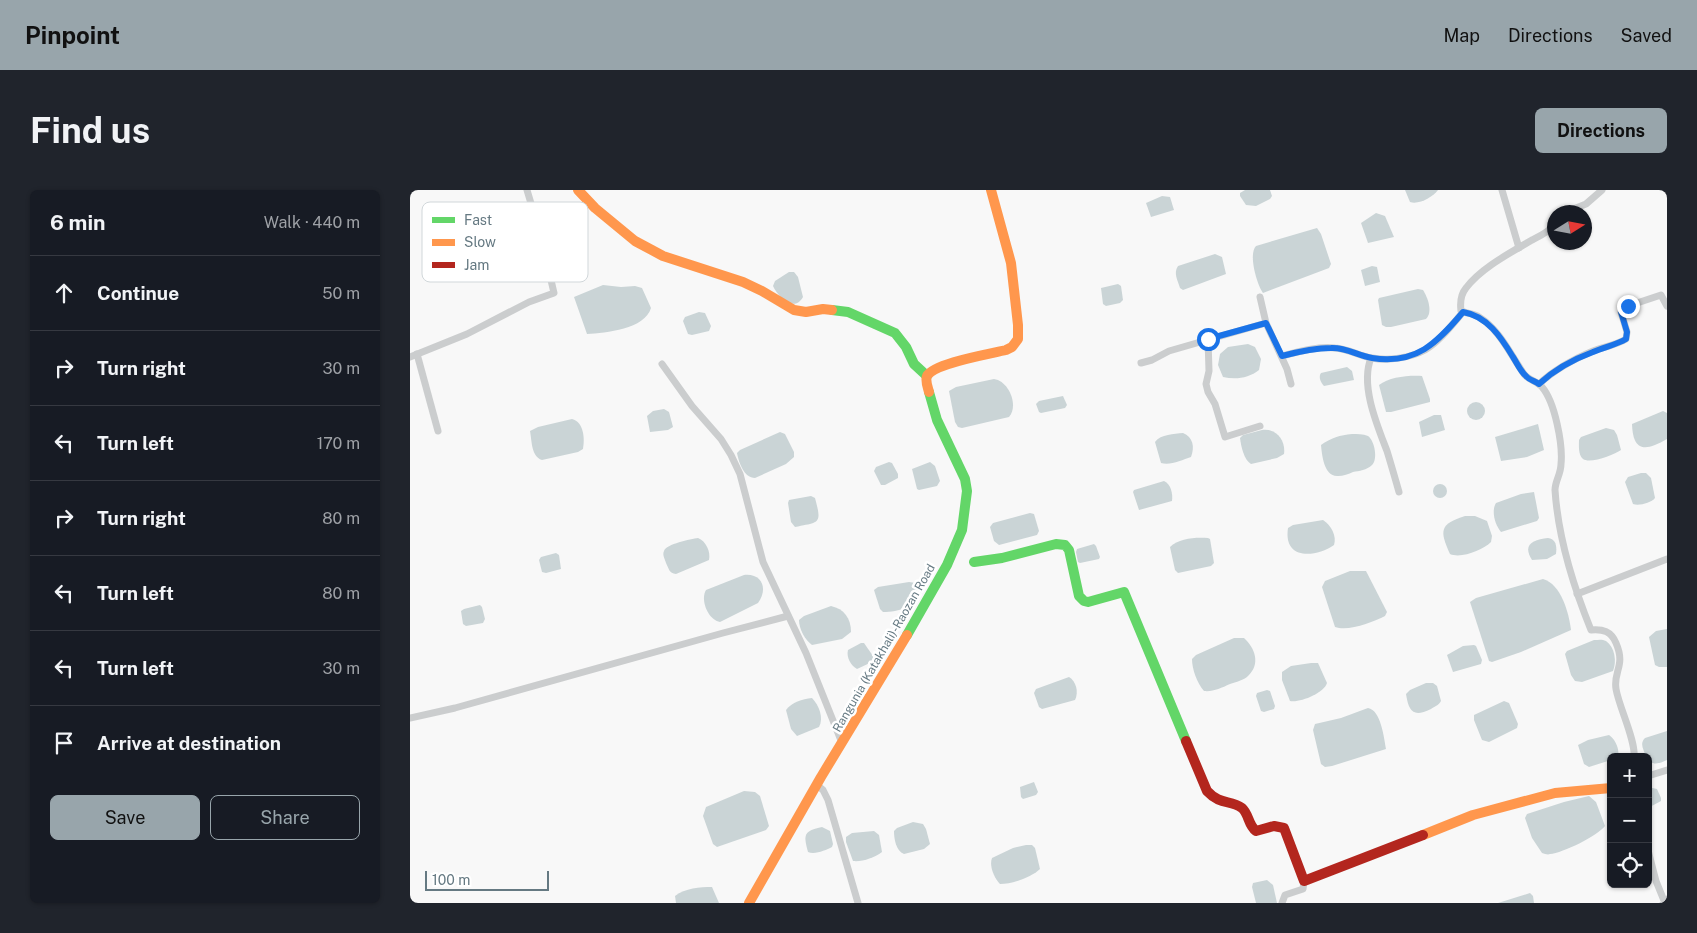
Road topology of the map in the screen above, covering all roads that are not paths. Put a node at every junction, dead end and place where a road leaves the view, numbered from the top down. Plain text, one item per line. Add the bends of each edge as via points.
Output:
1 (578, 190) edge
2 (991, 190) edge
3 (1502, 190) edge
4 (1602, 190) edge
5 (1584, 205) edge
6 (1547, 232) edge
7 (1519, 248) junction
8 (551, 282) edge
9 (1260, 297) dead end
10 (1667, 306) edge
11 (1463, 312) junction
12 (1266, 323) junction
13 (1208, 339) junction
14 (413, 356) edge
15 (1282, 356) junction
16 (1371, 358) junction
17 (1141, 363) dead end
18 (662, 364) dead end
19 (926, 376) junction
20 (1291, 384) dead end
21 (1539, 384) junction
22 (1260, 426) dead end
23 (438, 431) dead end
24 (1399, 492) dead end
25 (1667, 559) edge
26 (974, 562) dead end
27 (1577, 594) junction
28 (788, 616) junction
29 (410, 718) edge
30 (842, 743) junction
31 (1635, 753) edge
32 (1667, 770) edge
33 (1652, 775) edge
34 (817, 785) junction
35 (1607, 788) edge
36 (1652, 866) edge
37 (1304, 881) junction
38 (749, 903) edge
39 (858, 903) edge
40 (1282, 903) edge
41 (1665, 903) edge

1 - 19 street via 635,241 663,256 743,282 794,310 848,312 895,333 914,364
2 - 19 street via 1011,263 1018,339 1006,350 962,360
3 - 7 street
4 - 5 street
6 - 7 street
7 - 11 street via 1499,259 1465,288 1460,305
8 - 14 street via 554,293
9 - 12 street
10 - 21 street via 1661,295 1625,307 1621,312 1626,339 1568,363
11 - 16 street via 1426,350 1391,359
11 - 21 street via 1479,316 1491,327 1526,378
12 - 13 street
12 - 15 street
13 - 17 street via 1169,350
13 - 22 street via 1206,384 1224,437
14 - 23 street
15 - 16 street via 1332,348 1350,350
15 - 20 street
16 - 24 street via 1367,367 1369,392
18 - 28 street via 731,455 740,474 763,562
19 - 30 street, Rangunia (Katakhali)-Raozan Road via 937,420 965,479 967,491 962,530 928,601
21 - 27 street via 1548,396 1559,437 1562,454 1555,484 1556,501
25 - 27 street
26 - 37 street via 1056,544 1065,545 1084,601 1124,592 1207,791 1219,802 1240,806 1256,831 1276,826 1284,828
27 - 31 street via 1591,630 1605,630 1616,642 1621,663 1615,686
28 - 29 street
28 - 30 street
30 - 34 street, Rangunia (Katakhali)-Raozan Road
32 - 33 street
34 - 38 street, Rangunia (Katakhali)-Raozan Road
34 - 39 street via 828,800
35 - 37 street via 1555,793 1473,815
36 - 41 street
37 - 40 street via 1303,889 1286,895

